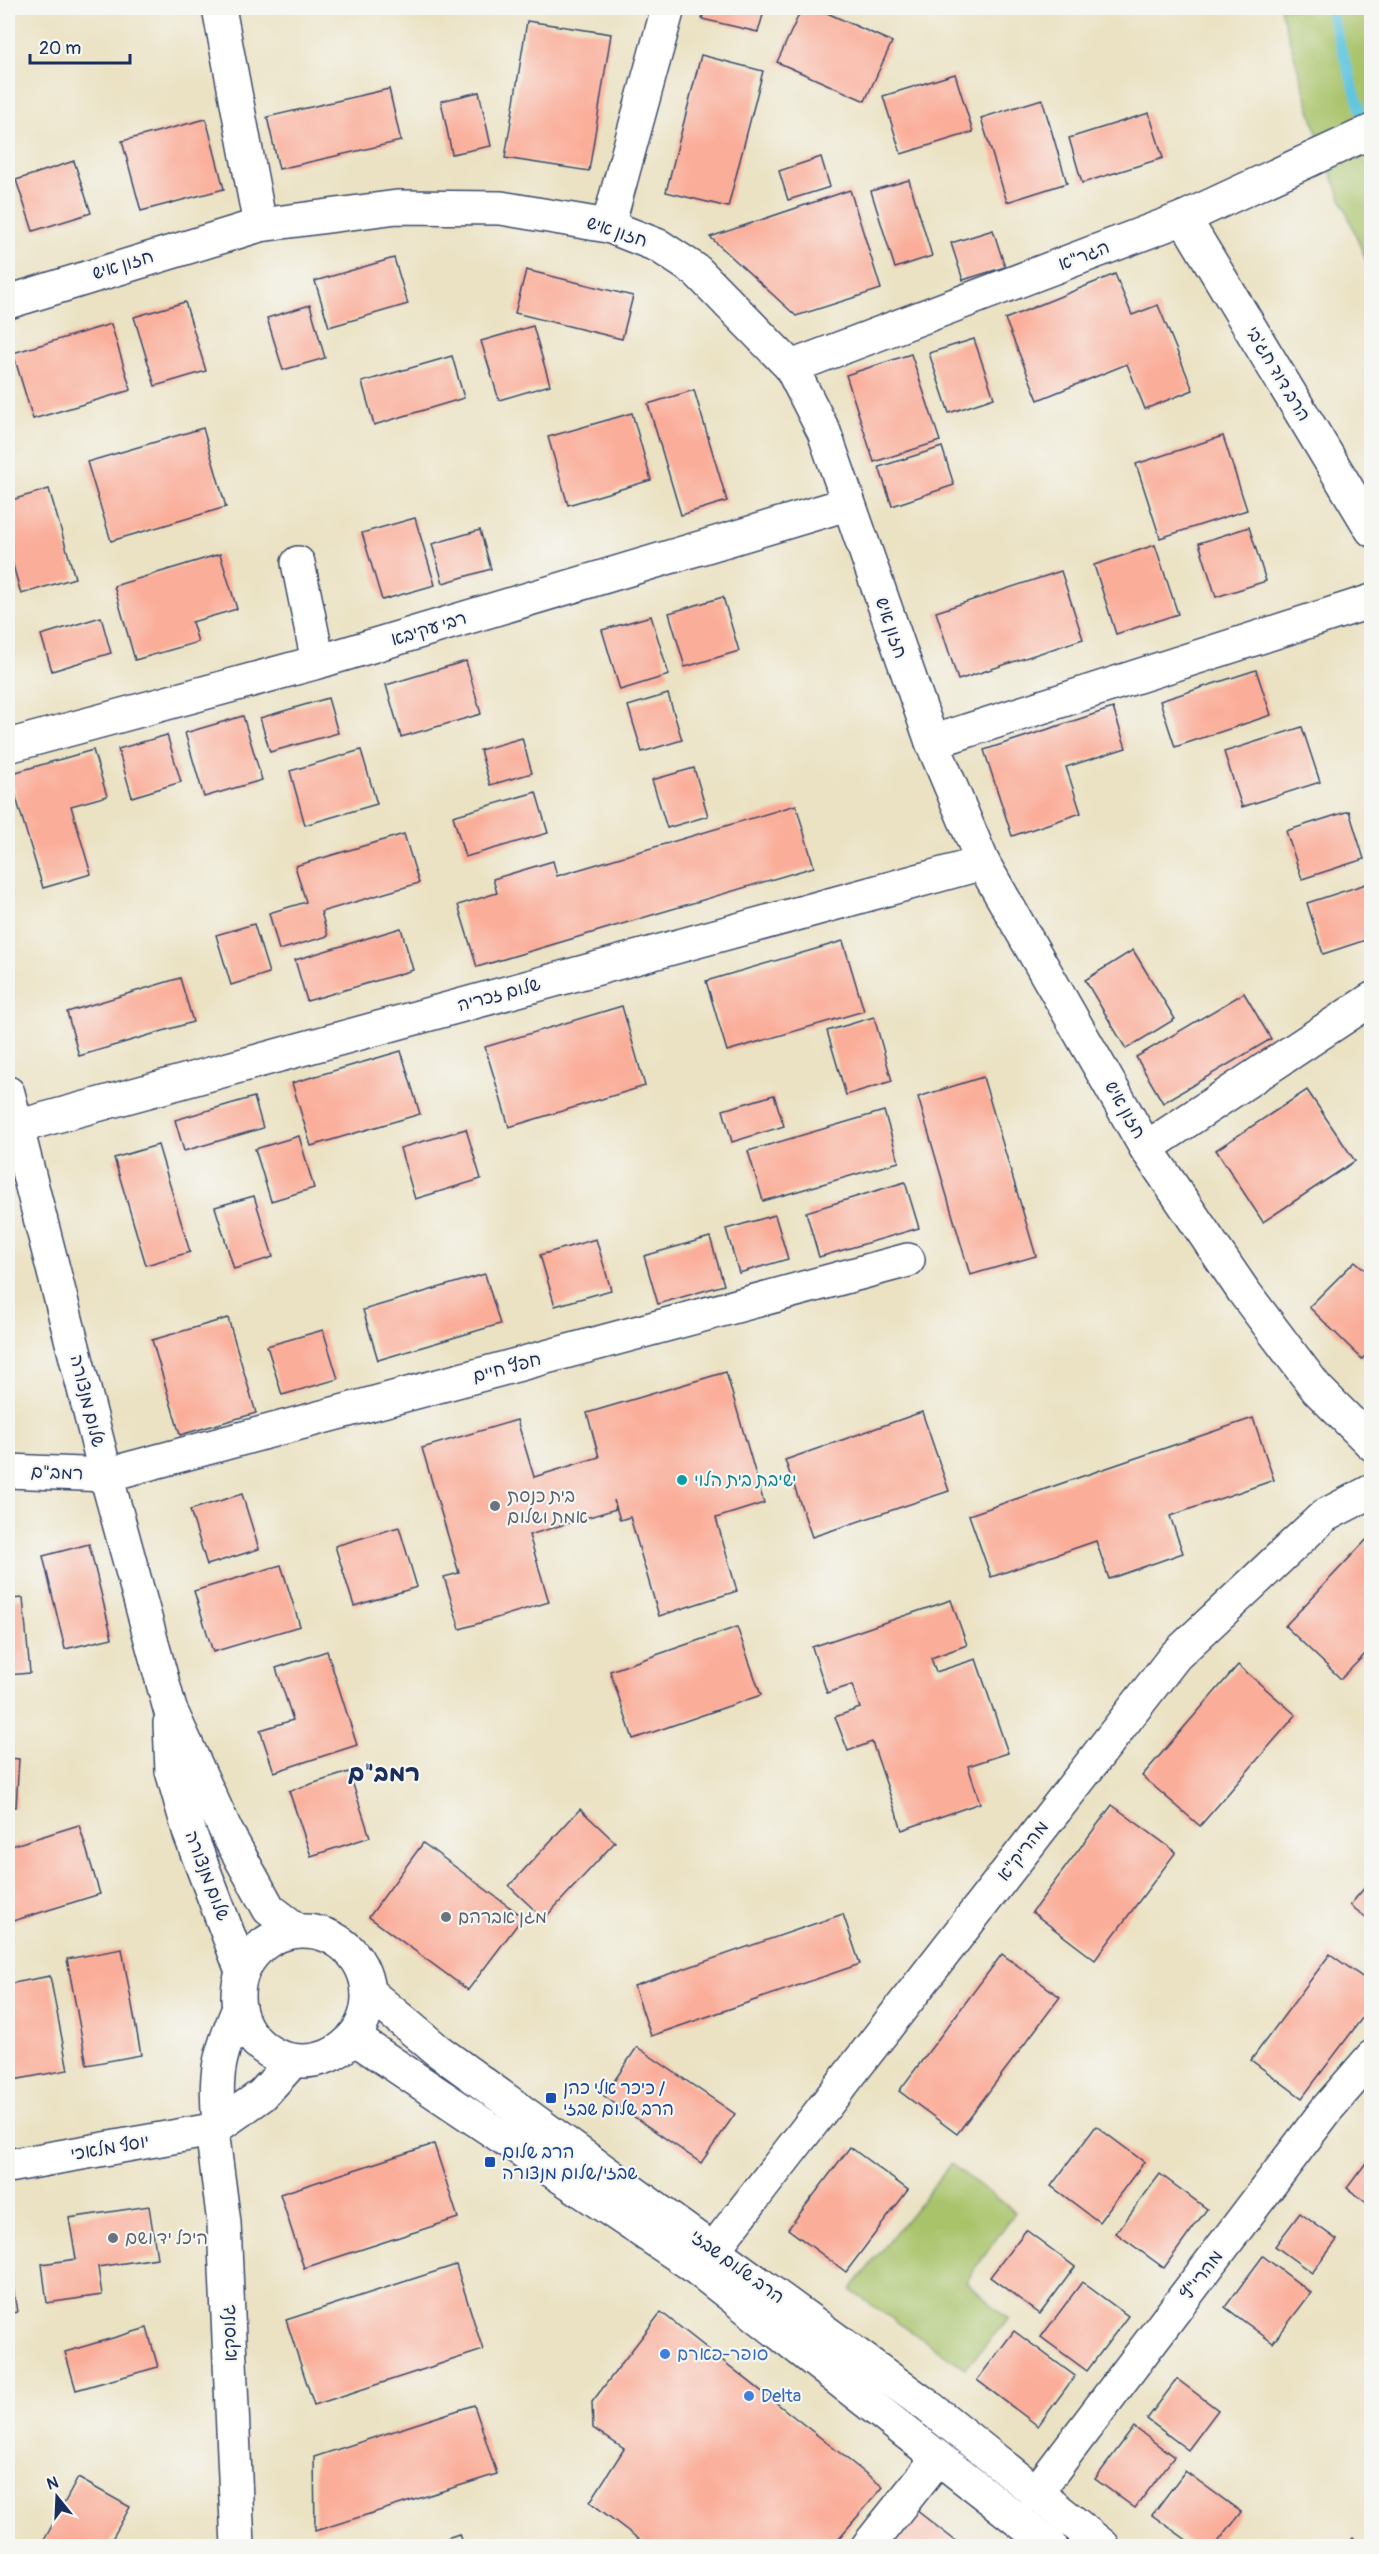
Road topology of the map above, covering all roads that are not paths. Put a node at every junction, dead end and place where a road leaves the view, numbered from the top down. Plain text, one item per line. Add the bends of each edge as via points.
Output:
1 (219, 8) edge
2 (668, 8) edge
3 (1371, 131) edge
4 (1184, 218) junction
5 (260, 225) junction
6 (608, 226) junction
7 (8, 302) edge
8 (791, 367) junction
9 (847, 504) junction
10 (1371, 530) edge
11 (298, 563) dead end
12 (1371, 601) edge
13 (318, 662) junction
14 (932, 742) junction
15 (8, 746) edge
16 (983, 863) junction
17 (1371, 999) edge
18 (8, 1092) edge
19 (16, 1127) junction
20 (1146, 1148) junction
21 (908, 1260) dead end
22 (1371, 1444) edge
23 (8, 1471) edge
24 (106, 1475) junction
25 (1371, 1491) edge
26 (170, 1709) junction
27 (298, 1931) junction
28 (242, 1971) junction
29 (368, 1992) junction
30 (239, 2008) junction
31 (353, 2037) junction
32 (1371, 2057) edge
33 (293, 2061) junction
34 (216, 2127) junction
35 (8, 2166) edge
36 (713, 2250) junction
37 (938, 2458) junction
38 (1035, 2494) junction
39 (238, 2547) edge
40 (868, 2547) edge
41 (1051, 2547) edge
42 (1102, 2547) edge

1 - 5 street
2 - 6 street
3 - 4 street, הגר"א
4 - 8 street, הגר"א
4 - 10 street, הרב דוד חג'בי
5 - 6 street, חזון איש via 408,207 501,208
5 - 7 street, חזון איש
6 - 8 street, חזון איש via 659,246 697,271
8 - 9 street, חזון איש via 824,432
9 - 13 street, רבי עקיבא
9 - 14 street, חזון איש
11 - 13 street
12 - 14 street
13 - 15 street, רבי עקיבא
14 - 16 street, חזון איש
16 - 19 street, שלום זכריה
16 - 20 street, חזון איש
17 - 20 street
18 - 19 street, שלום מנצורה
19 - 24 street, שלום מנצורה
20 - 22 street, חזון איש via 1244,1292 1317,1389
21 - 24 street, חפץ חיים
23 - 24 street, רמב"ם
24 - 26 street, שלום מנצורה
25 - 36 street, מהריק"א via 1324,1516 1175,1656
26 - 27 street, שלום מנצורה via 226,1831 269,1909
26 - 28 street, שלום מנצורה via 172,1771 190,1834
27 - 28 street via 275,1937 255,1951
27 - 29 street via 313,1932 340,1943 360,1965
28 - 30 street via 237,1994
29 - 31 street via 362,2024
29 - 36 street, הרב שלום שבזי via 438,2049
30 - 33 street via 240,2018 253,2038 271,2054
30 - 34 street, גלוסקא via 223,2046 215,2086
31 - 33 street via 331,2055
31 - 37 street, הרב שלום שבזי via 691,2264
32 - 38 street, מהרי"ץ
33 - 34 street via 262,2095
34 - 35 street, יוסף מלאכי
34 - 39 street, גלוסקא
36 - 38 street, הרב שלום שבזי via 929,2407
37 - 40 street
37 - 41 street, הרב שלום שבזי
38 - 42 street, הרב שלום שבזי

